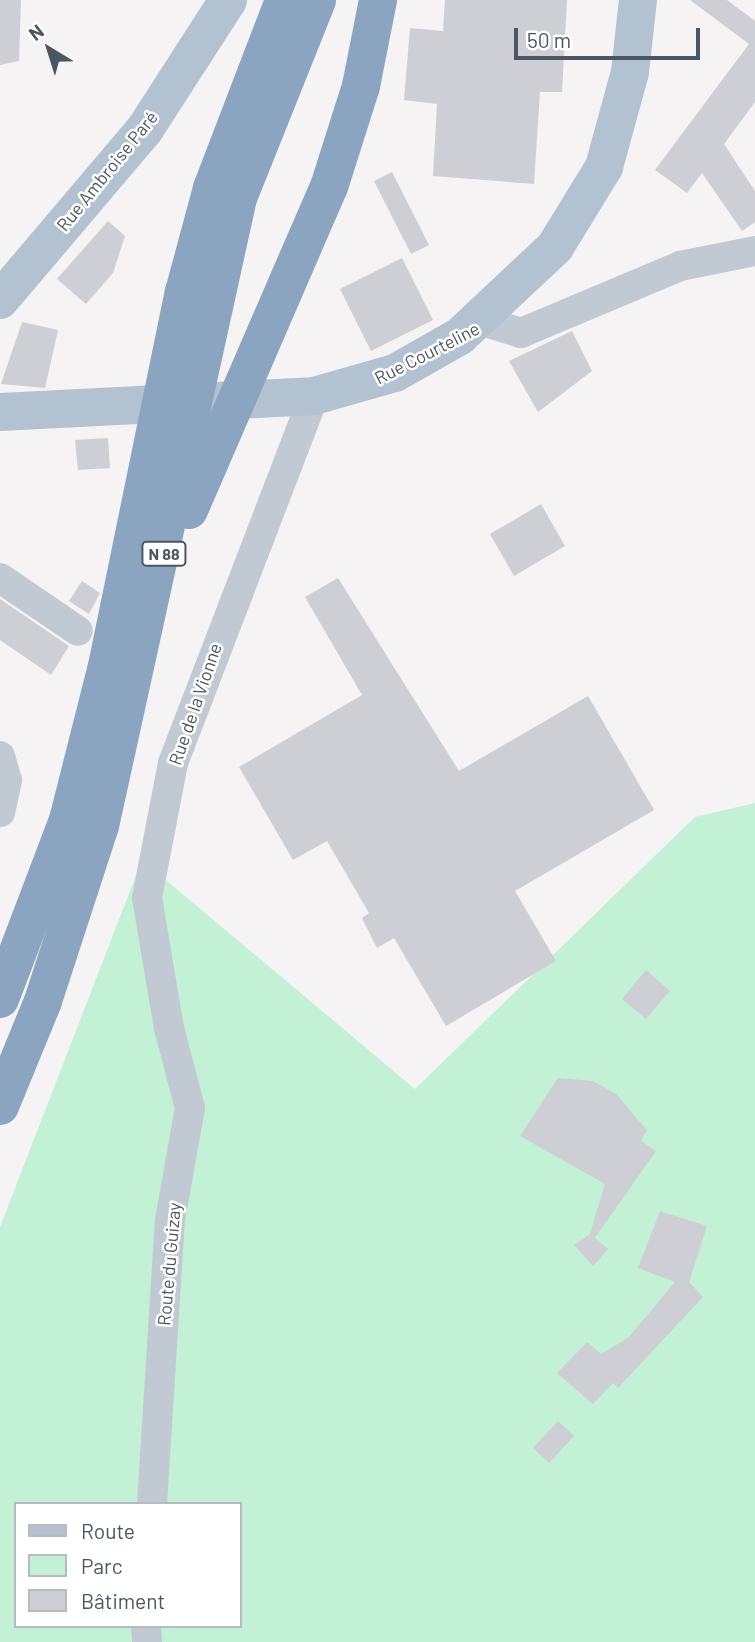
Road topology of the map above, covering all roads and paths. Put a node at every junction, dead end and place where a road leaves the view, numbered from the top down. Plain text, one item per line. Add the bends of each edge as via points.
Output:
1 (228, 0) edge
2 (284, 0) edge
3 (317, 0) edge
4 (378, 0) edge
5 (638, 0) edge
6 (755, 251) edge
7 (0, 300) edge
8 (482, 321) junction
9 (298, 397) junction
10 (0, 412) edge
11 (0, 578) edge
12 (159, 579) junction
13 (78, 631) dead end
14 (0, 756) edge
15 (0, 812) edge
16 (8, 976) edge
17 (0, 999) edge
18 (169, 1028) joint
19 (0, 1105) edge
20 (152, 1502) edge

1 - 7 main road, Rue Ambroise Paré via 145,129
2 - 16 highway, N 88 via 212,188 184,292 107,666 68,820
3 - 12 highway, N 88 via 238,198
4 - 12 highway via 361,86 328,187
5 - 8 main road via 630,72 604,167 555,247
6 - 8 street, Rue Courteline via 680,266 521,333
8 - 9 main road, Rue Courteline via 394,373
9 - 10 main road, Rue Courteline
9 - 18 street, Rue de la Vionne via 173,763 147,898
11 - 13 street
12 - 19 highway, N 88 via 100,826 43,1001
14 - 15 street via 7,780
16 - 17 highway, N 88
18 - 20 street, Route du Guizay via 190,1108 170,1220

